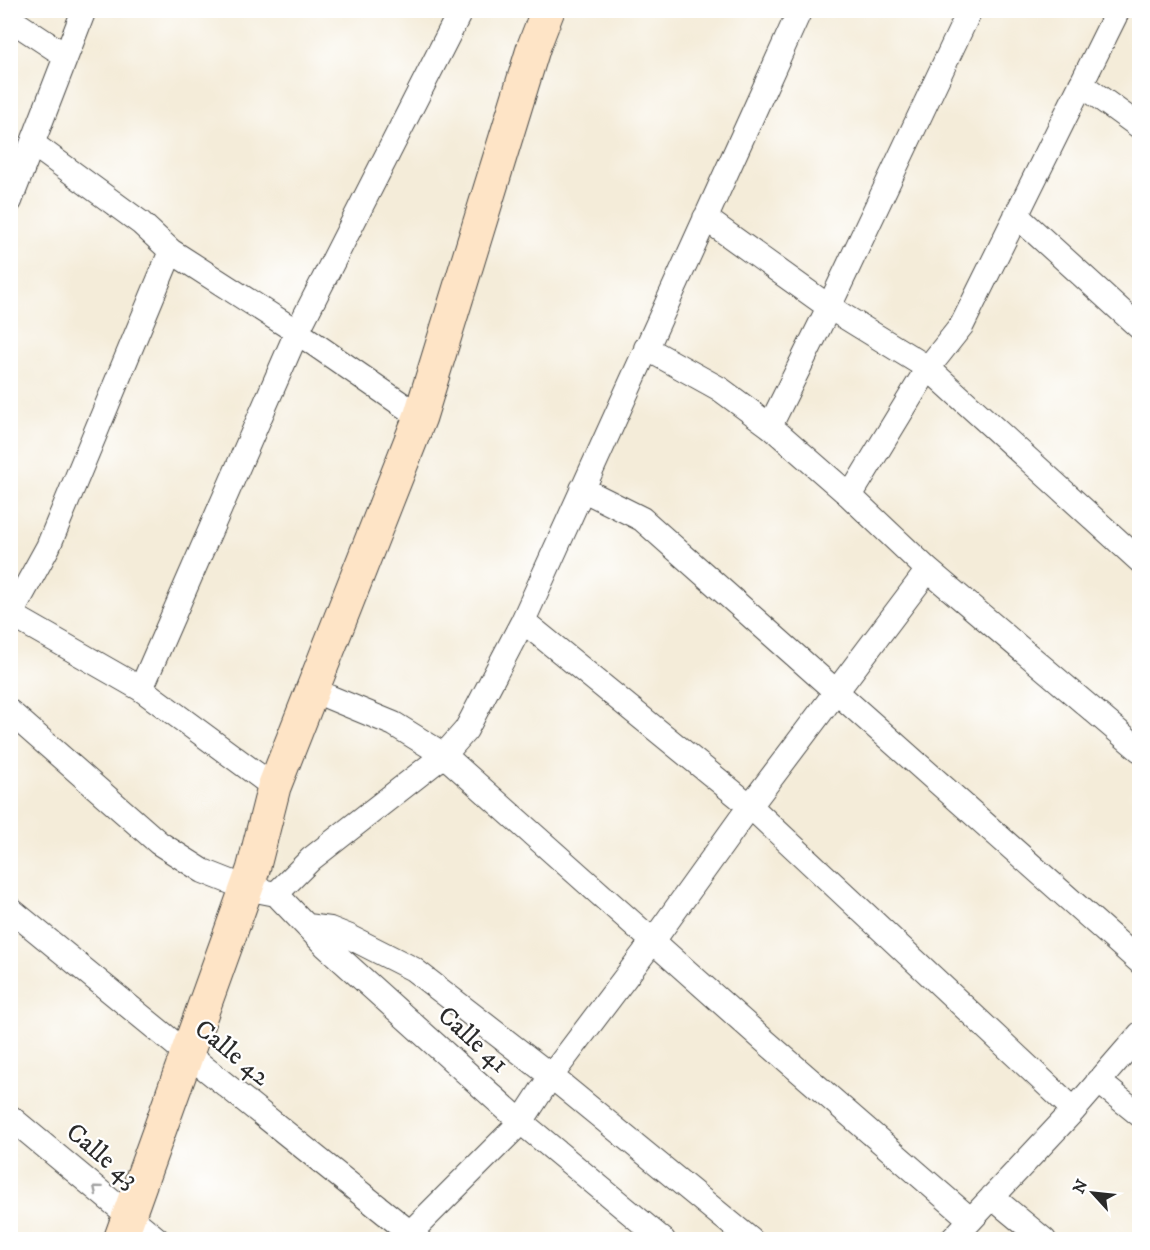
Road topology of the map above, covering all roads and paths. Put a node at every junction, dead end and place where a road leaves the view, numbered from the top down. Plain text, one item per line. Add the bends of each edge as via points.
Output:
1 (84, 10) edge
2 (461, 10) edge
3 (548, 10) edge
4 (800, 10) edge
5 (970, 10) edge
6 (1118, 10) edge
7 (10, 19) edge
8 (66, 56) junction
9 (1081, 84) junction
10 (1140, 127) edge
11 (33, 144) junction
12 (10, 201) edge
13 (1016, 215) junction
14 (705, 218) junction
15 (171, 250) junction
16 (829, 307) junction
17 (1140, 328) edge
18 (297, 332) junction
19 (646, 348) junction
20 (928, 368) junction
21 (420, 417) junction
22 (770, 426) junction
23 (582, 489) junction
24 (850, 496) junction
25 (1140, 561) edge
26 (928, 570) junction
27 (11, 615) edge
28 (522, 621) junction
29 (141, 689) junction
30 (312, 690) junction
31 (836, 691) junction
32 (10, 712) edge
33 (1140, 750) edge
34 (444, 755) junction
35 (274, 787) junction
36 (750, 806) junction
37 (261, 891) junction
38 (10, 909) edge
39 (308, 926) junction
40 (653, 941) junction
41 (1140, 962) edge
42 (1140, 1034) edge
43 (186, 1053) junction
44 (551, 1076) junction
45 (1098, 1081) junction
46 (1074, 1110) junction
47 (1140, 1115) edge
48 (10, 1117) edge
49 (521, 1122) junction
50 (992, 1197) junction
51 (971, 1220) junction
52 (125, 1228) edge
53 (411, 1237) edge
54 (158, 1239) edge
55 (663, 1239) edge
56 (751, 1239) edge
57 (952, 1239) edge
58 (1044, 1239) edge

1 - 8 street
2 - 18 street
3 - 21 street
4 - 14 street
5 - 16 street
6 - 9 street
7 - 8 street
8 - 11 street
9 - 10 street
9 - 13 street
11 - 12 street
11 - 15 street via 141,223
13 - 17 street
13 - 20 street via 962,325
14 - 16 street
14 - 19 street
15 - 18 street
15 - 27 street via 48,547
16 - 20 street
16 - 22 street
18 - 21 street
18 - 29 street
19 - 22 street via 720,389
19 - 23 street
20 - 24 street
20 - 25 street
21 - 30 street
22 - 24 street
23 - 28 street
23 - 31 street via 642,519
24 - 26 street
26 - 31 street
26 - 33 street
27 - 29 street
28 - 34 street via 466,730
28 - 36 street
29 - 35 street
30 - 34 street via 394,724
30 - 35 street
31 - 36 street
31 - 41 street
32 - 37 street via 159,843 203,871
34 - 37 street via 311,859
34 - 40 street
35 - 37 street via 253,870
36 - 40 street
36 - 46 street
37 - 39 street, Calle 41
37 - 43 street
38 - 43 street, Calle 42
39 - 44 street via 330,929 412,969
39 - 49 street, Calle 41
40 - 44 street
40 - 51 street
42 - 45 street
43 - 52 street
43 - 53 street, Calle 42
44 - 49 street
44 - 56 street
45 - 46 street
45 - 47 street
46 - 50 street
52 -> 48 street, Calle 43
49 - 53 street
49 - 55 street, Calle 41
50 - 51 street
50 - 58 street
51 - 57 street
52 - 54 street, Calle 43

